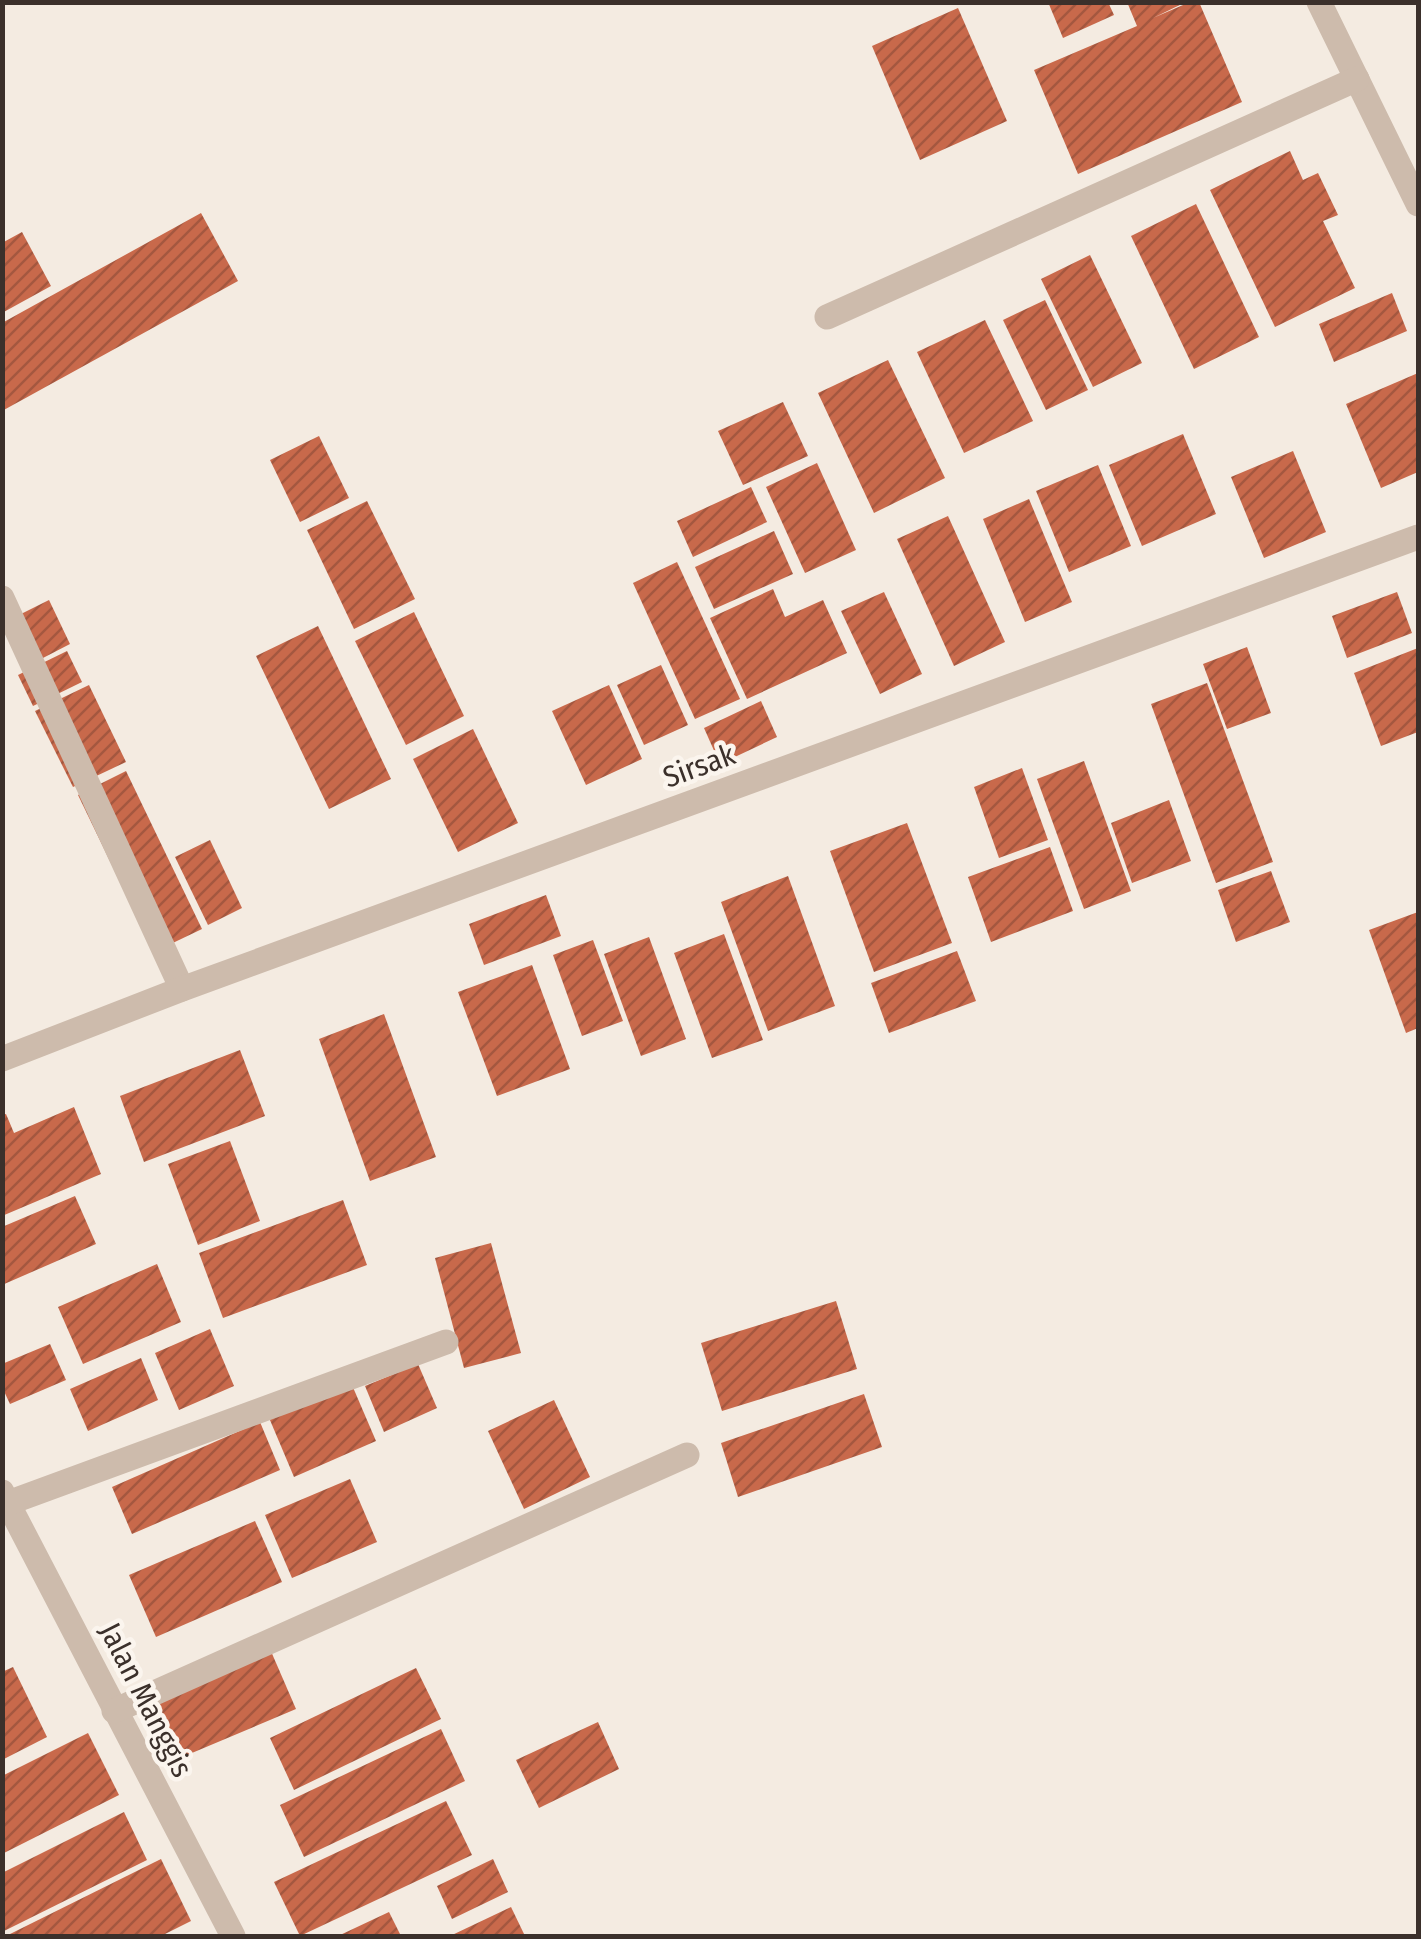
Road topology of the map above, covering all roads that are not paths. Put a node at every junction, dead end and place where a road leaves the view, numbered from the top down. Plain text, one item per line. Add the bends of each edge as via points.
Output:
1 (1318, 2) edge
2 (1357, 79) junction
3 (1418, 204) edge
4 (827, 317) dead end
5 (1418, 538) edge
6 (2, 598) edge
7 (182, 989) junction
8 (2, 1059) edge
9 (446, 1342) dead end
10 (687, 1455) dead end
11 (5, 1498) edge
12 (114, 1711) junction
13 (233, 1936) edge

1 - 2 street
2 - 3 street
2 - 4 street
5 - 7 street, Sirsak
6 - 7 street
7 - 8 street, Sirsak
9 - 11 street
10 - 12 street
11 - 12 street, Jalan Manggis
12 - 13 street, Jalan Manggis

